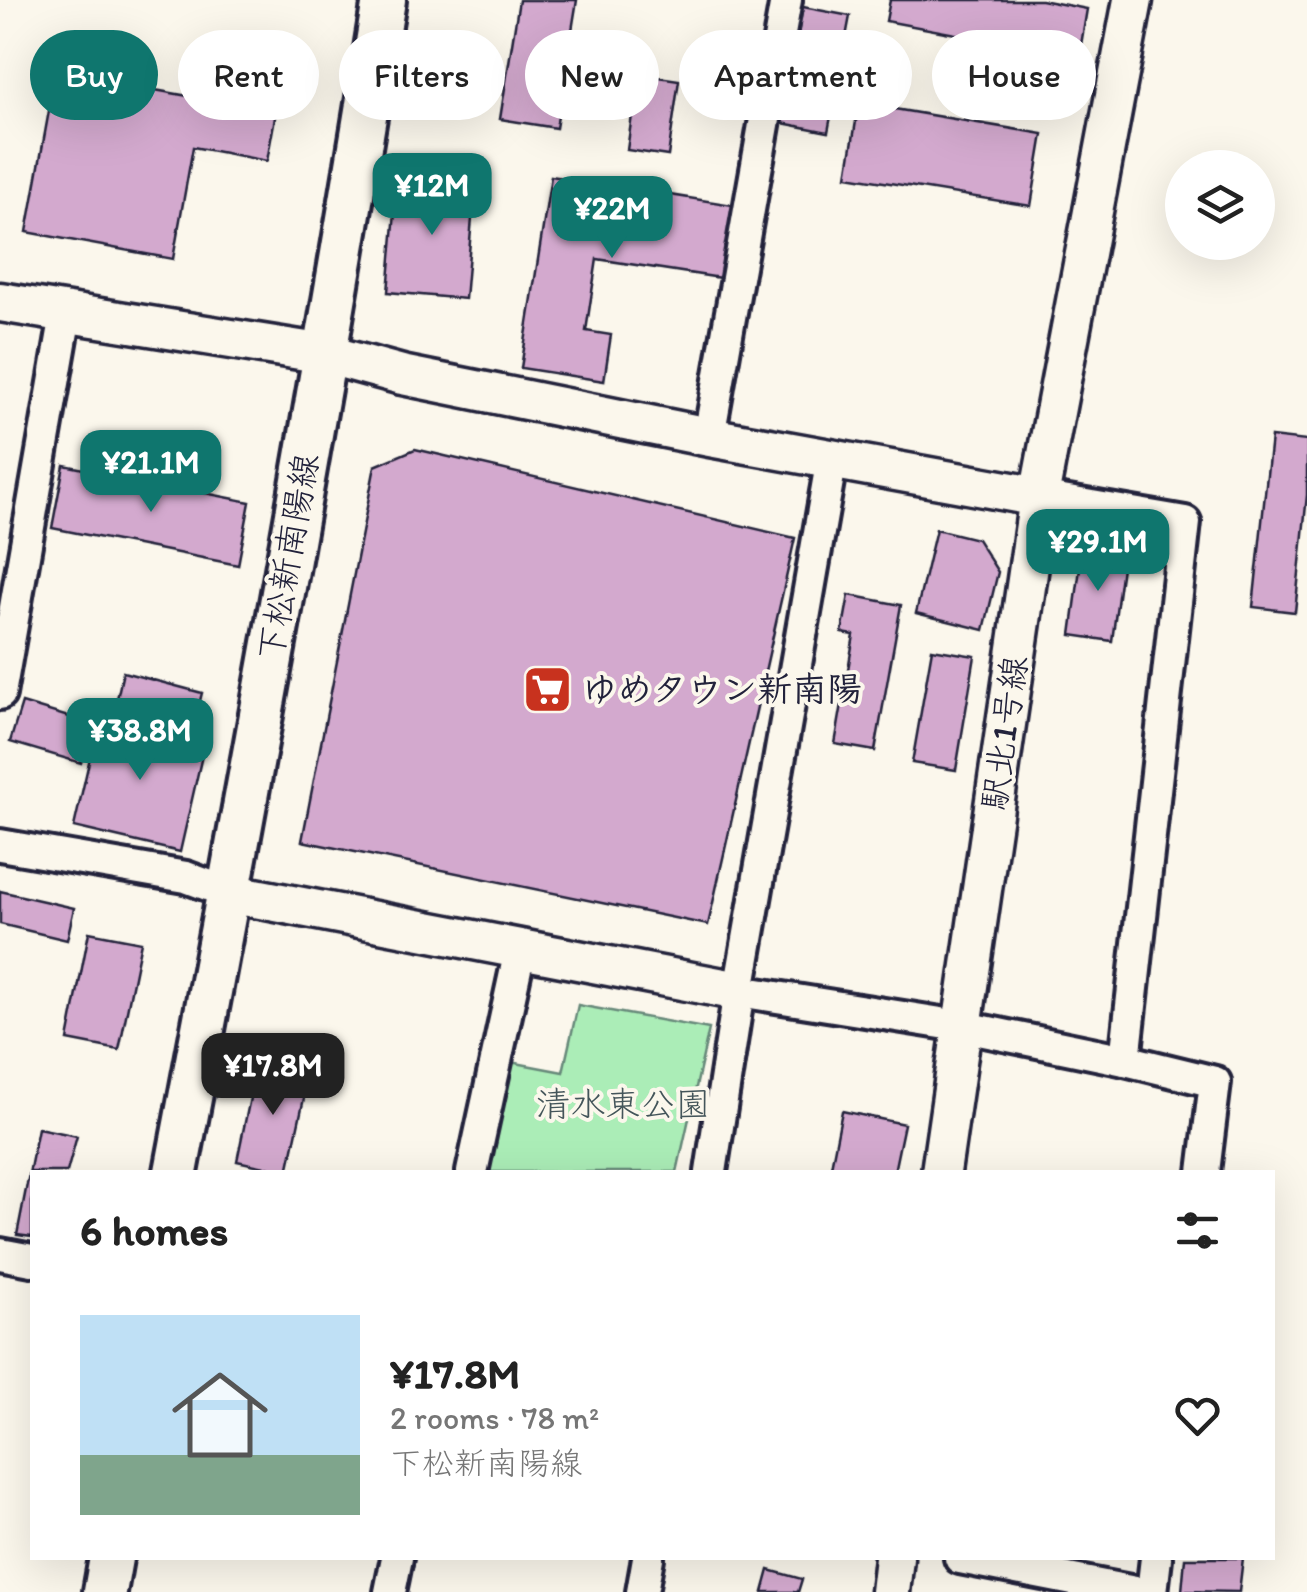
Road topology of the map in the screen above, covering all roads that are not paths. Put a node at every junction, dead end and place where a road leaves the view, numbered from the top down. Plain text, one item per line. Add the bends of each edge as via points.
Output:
1 (384, 0) edge
2 (786, 0) edge
3 (1133, 0) edge
4 (0, 302) edge
5 (66, 314) junction
6 (325, 354) junction
7 (708, 437) junction
8 (832, 458) junction
9 (1039, 496) junction
10 (0, 694) edge
11 (0, 845) edge
12 (230, 893) junction
13 (520, 950) junction
14 (739, 992) junction
15 (960, 1026) junction
16 (1126, 1060) junction
17 (176, 1170) edge
18 (472, 1170) edge
19 (711, 1170) edge
20 (941, 1170) edge
21 (1204, 1170) edge
22 (0, 1254) edge
23 (30, 1260) edge
24 (111, 1560) edge
25 (397, 1560) edge
26 (648, 1560) edge
27 (894, 1560) edge
28 (970, 1560) edge
29 (1156, 1560) edge
30 (105, 1592) edge
31 (390, 1592) edge
32 (642, 1592) edge
33 (890, 1592) edge
34 (1135, 1592) edge
35 (1152, 1592) edge

1 - 6 main road, 下松新南陽線
2 - 7 street
3 - 9 street, 駅北1号線
4 - 5 street
5 - 6 street
5 - 10 street
6 - 7 street
6 - 12 main road, 下松新南陽線
7 - 8 street
8 - 9 street
8 - 14 street
9 - 15 street, 駅北1号線
9 - 16 street via 1185,522
11 - 12 street via 186,877
12 - 13 street
12 - 17 main road, 下松新南陽線
13 - 14 street
13 - 18 street
14 - 15 street
14 - 19 street
15 - 16 street
15 - 20 street, 駅北1号線
16 - 21 street via 1214,1082
22 - 23 street
24 - 30 main road
25 - 31 street
26 - 32 street
27 - 33 street
28 - 34 street
29 - 35 street

